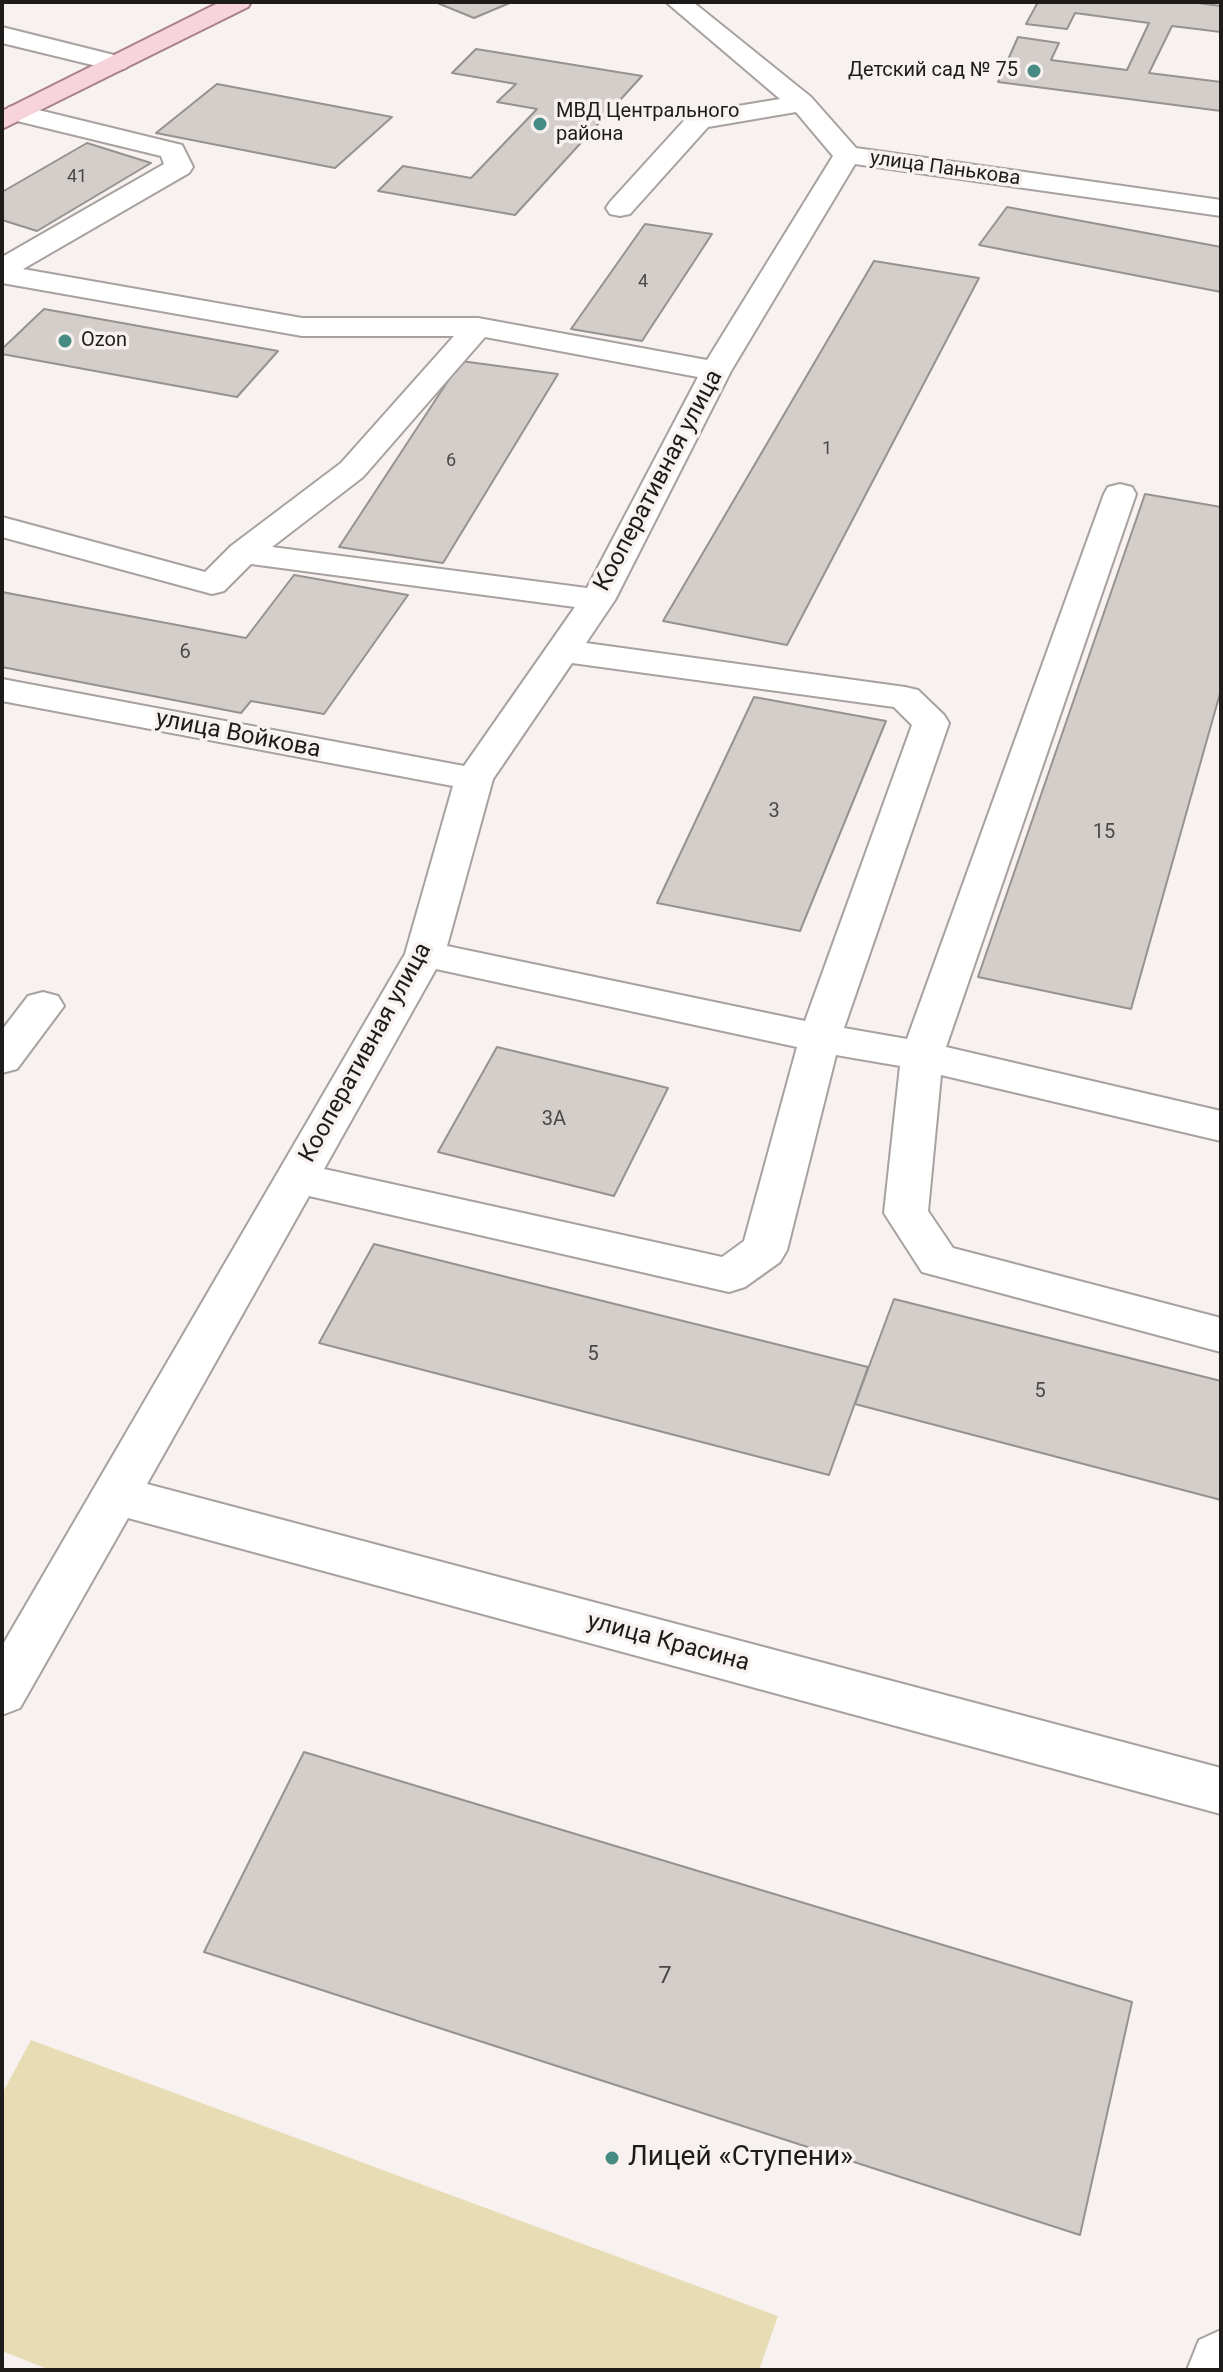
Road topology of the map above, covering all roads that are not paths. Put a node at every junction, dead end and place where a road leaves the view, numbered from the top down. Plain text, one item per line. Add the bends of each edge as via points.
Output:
1 (239, 2) edge
2 (678, 2) edge
3 (2, 35) edge
4 (117, 63) junction
5 (802, 103) junction
6 (10, 117) edge
7 (847, 155) junction
8 (620, 208) dead end
9 (1221, 208) edge
10 (2, 271) edge
11 (478, 327) junction
12 (716, 371) junction
13 (1120, 494) dead end
14 (2, 527) edge
15 (243, 553) junction
16 (598, 600) junction
17 (564, 651) junction
18 (2, 690) edge
19 (474, 779) junction
20 (425, 954) junction
21 (43, 1006) dead end
22 (820, 1038) junction
23 (922, 1056) junction
24 (2, 1059) edge
25 (1221, 1126) edge
26 (297, 1178) junction
27 (1221, 1335) edge
28 (116, 1495) junction
29 (2, 1693) edge
30 (1221, 1791) edge
31 (1221, 2362) edge
32 (1219, 2370) edge

1 - 4 main road
2 - 5 street, улица Панькова
3 - 4 street
4 - 6 main road
5 - 7 street, улица Панькова
5 - 8 street via 699,120
6 - 10 street via 172,151 179,167
7 - 9 street, улица Панькова
7 - 12 street, Кооперативная улица
10 - 11 street via 302,327
11 - 12 street
11 - 15 street via 352,470
12 - 16 street, Кооперативная улица
13 - 23 street
14 - 15 street via 212,584
15 - 16 street
16 - 17 street, Кооперативная улица
17 - 19 street, Кооперативная улица
17 - 22 street via 905,698 931,723
18 - 19 street, улица Войкова
19 - 20 street, Кооперативная улица
20 - 22 street
20 - 26 street, Кооперативная улица
21 - 24 street
22 - 23 street
22 - 26 street via 764,1250 729,1275
23 - 25 street
23 - 27 street via 906,1213 938,1260
26 - 28 street, Кооперативная улица
28 - 29 street, Кооперативная улица
28 - 30 street, улица Красина
31 - 32 street

